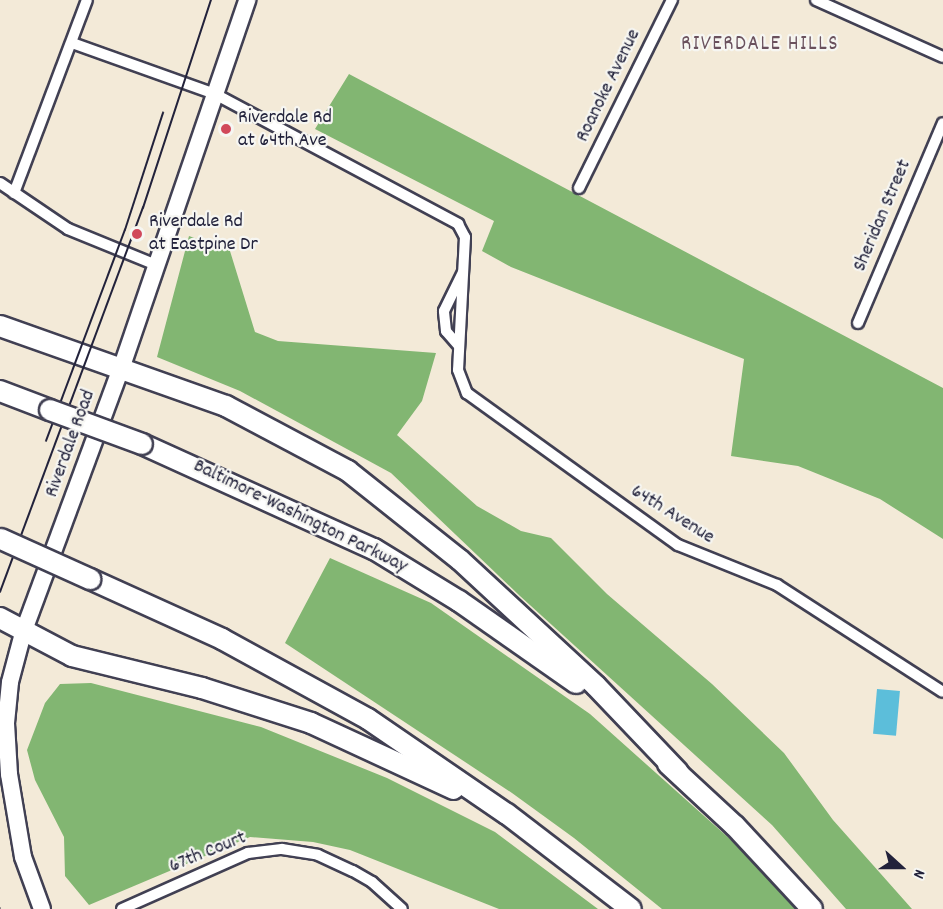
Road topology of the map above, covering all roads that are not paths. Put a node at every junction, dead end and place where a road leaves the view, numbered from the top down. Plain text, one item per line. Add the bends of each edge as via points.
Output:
1 (87, 0) edge
2 (248, 0) edge
3 (672, 0) edge
4 (816, 0) edge
5 (72, 43) junction
6 (943, 57) edge
7 (215, 94) junction
8 (943, 123) edge
9 (0, 183) edge
10 (579, 188) dead end
11 (14, 193) junction
12 (156, 265) junction
13 (463, 270) junction
14 (858, 323) dead end
15 (0, 326) edge
16 (459, 346) junction
17 (122, 366) junction
18 (0, 391) edge
19 (1, 539) edge
20 (0, 618) edge
21 (23, 633) junction
22 (943, 692) edge
23 (678, 772) junction
24 (557, 850) junction
25 (42, 909) edge
26 (122, 909) edge
27 (402, 909) edge
28 (631, 909) edge
29 (812, 909) edge

1 - 5 street
2 - 7 main road, Riverdale Road
3 - 10 street, Roanoke Avenue
4 - 6 street
5 - 7 street, 64th Avenue
5 - 11 street
7 - 12 main road, Riverdale Road
7 - 13 street, 64th Avenue via 458,224 465,237
8 - 14 street, Sheridan Street
9 - 11 street
11 - 12 street via 68,229
12 - 17 main road, Riverdale Road
13 - 16 street, 64th Avenue
13 - 16 street, 64th Avenue via 444,311 446,331
15 - 17 highway
16 - 22 street, 64th Avenue via 458,370 466,393 579,477 678,545 777,585
17 - 21 main road, Riverdale Road
17 - 23 highway via 262,422 348,471 390,501 596,686
18 - 23 highway, Baltimore-Washington Parkway, bridge via 142,444 268,498 420,575 572,679
19 - 24 highway, bridge via 222,639 338,701 408,744
20 - 21 highway
21 - 24 highway via 72,656 223,694 311,723 441,782
21 - 25 main road, Riverdale Road via 10,681 6,748 23,857
23 - 29 highway, Baltimore-Washington Parkway
24 - 28 highway
26 - 27 street, 67th Court via 248,853 282,849 318,855 352,871 372,882

